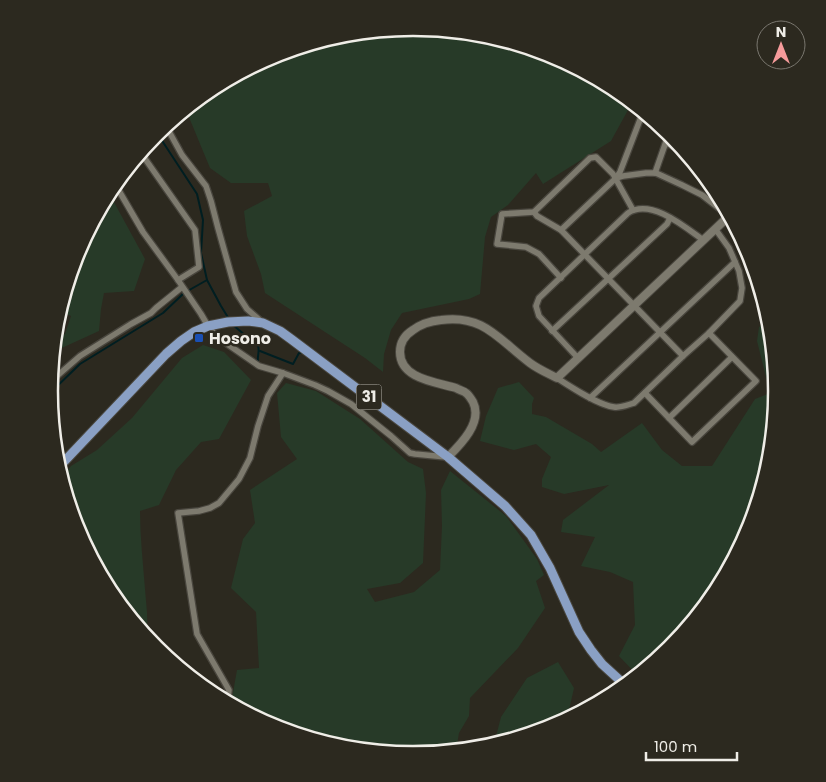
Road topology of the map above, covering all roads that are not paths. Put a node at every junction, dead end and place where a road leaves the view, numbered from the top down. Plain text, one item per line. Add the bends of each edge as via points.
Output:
1 (640, 119) edge
2 (170, 133) edge
3 (666, 143) edge
4 (145, 158) edge
5 (655, 173) junction
6 (615, 179) junction
7 (119, 192) edge
8 (714, 205) edge
9 (633, 210) junction
10 (534, 212) junction
11 (670, 218) junction
12 (724, 221) edge
13 (561, 230) junction
14 (716, 230) junction
15 (703, 240) junction
16 (585, 254) junction
17 (735, 262) junction
18 (561, 278) junction
19 (178, 280) junction
20 (608, 280) junction
21 (183, 288) junction
22 (634, 306) junction
23 (263, 323) junction
24 (208, 326) junction
25 (552, 331) junction
26 (660, 333) junction
27 (709, 333) junction
28 (683, 356) junction
29 (732, 357) junction
30 (578, 358) junction
31 (283, 373) junction
32 (59, 374) edge
33 (556, 378) junction
34 (645, 393) junction
35 (590, 398) junction
36 (669, 418) junction
37 (448, 457) junction
38 (65, 460) edge
39 (619, 679) edge
40 (229, 694) edge

1 - 6 street
2 - 23 street via 186,161 206,186 236,292 247,309
3 - 5 street
4 - 19 street via 195,230 199,267
5 - 6 street
5 - 8 street via 702,195
6 - 9 street
6 - 10 street via 596,157 590,158
6 - 13 street
7 - 19 street
9 - 11 street via 651,210
9 - 16 street
10 - 13 street
10 - 18 street via 502,214 497,244 526,247 547,261
11 - 15 street
11 - 20 street
12 - 14 street
13 - 16 street
14 - 15 street
14 - 17 street
15 - 22 street
16 - 18 street
16 - 20 street
17 - 26 street
17 - 27 street via 742,288 740,301
18 - 25 street via 539,298 536,306 538,316
19 - 21 street
20 - 22 street
20 - 25 street
21 - 24 street
21 - 32 street via 151,313 80,356
22 - 26 street
22 - 30 street
23 - 24 main road, 31 via 228,322
23 - 37 main road, 31 via 312,354
24 - 31 street via 217,337 259,366
24 - 38 main road, 31 via 194,332 166,354
25 - 30 street
26 - 28 street
26 - 35 street
27 - 28 street
27 - 29 street
28 - 34 street
29 - 36 street
29 - 36 street via 756,381 692,442
30 - 33 street
31 - 37 street via 351,404 410,453
31 - 40 street via 268,396 250,458 239,478 219,503 198,511 178,513 197,634
33 - 35 street
33 - 37 street via 530,363 486,327 474,322 460,319 432,321 409,332 400,350 403,365 411,374 466,392 474,404 475,420 471,430
34 - 35 street via 624,407 610,406
34 - 36 street
37 - 39 main road, 31 via 505,506 531,535 579,632 602,664

